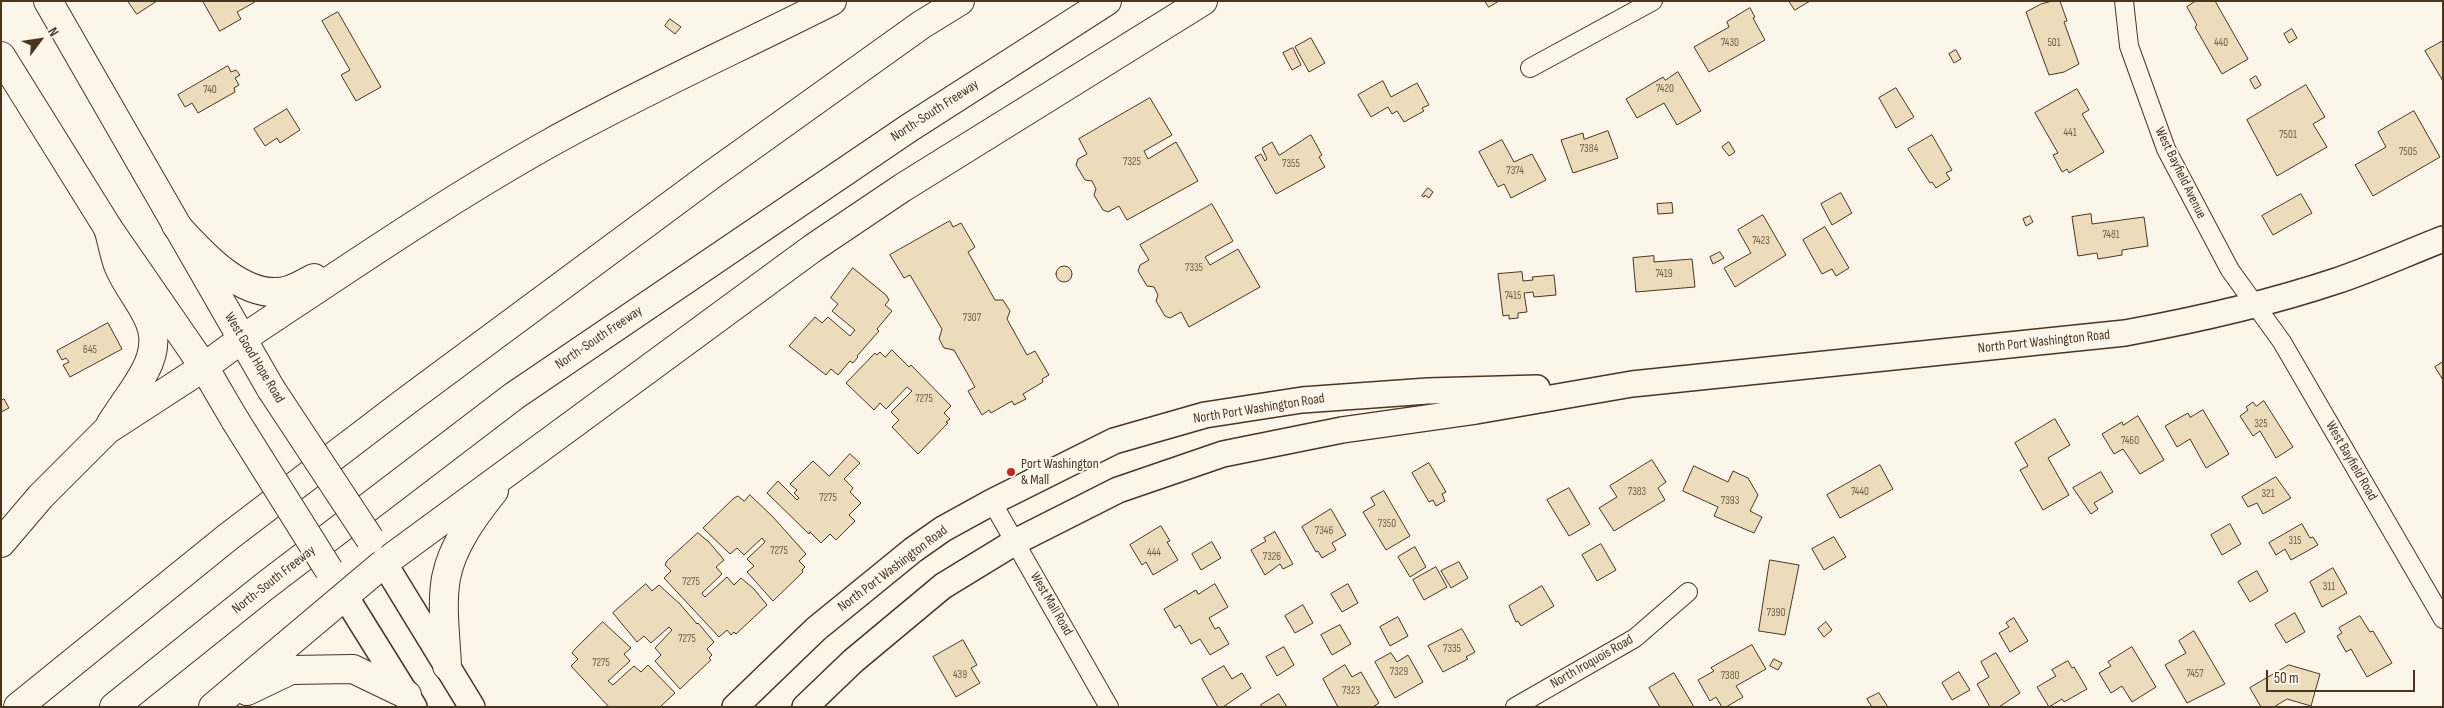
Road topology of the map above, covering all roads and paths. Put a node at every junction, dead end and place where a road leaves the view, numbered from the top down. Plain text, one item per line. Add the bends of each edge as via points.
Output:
1 (48, 1) edge
2 (832, 1) edge
3 (960, 1) edge
4 (1107, 1) edge
5 (1203, 1) edge
6 (1652, 1) edge
7 (2124, 1) edge
8 (1, 56) edge
9 (1530, 68) dead end
10 (176, 225) junction
11 (108, 228) junction
12 (2443, 239) edge
13 (362, 259) junction
14 (2255, 305) junction
15 (242, 339) junction
16 (204, 367) junction
17 (1632, 384) junction
18 (107, 430) junction
19 (513, 467) junction
20 (992, 502) junction
21 (1015, 542) junction
22 (1, 543) edge
23 (384, 563) junction
24 (1688, 592) dead end
25 (345, 596) junction
26 (2443, 619) edge
27 (447, 666) junction
28 (411, 701) edge
29 (742, 705) edge
30 (18, 707) edge
31 (114, 707) edge
32 (213, 707) edge
33 (472, 707) edge
34 (805, 707) edge
35 (1109, 707) edge
36 (1516, 707) edge

1 - 10 main road, West Good Hope Road
2 - 13 main road via 652,89 548,145
3 - 30 main road via 710,176 405,402 228,537
4 - 31 main road, North-South Freeway via 909,128 514,396 265,586
5 - 19 main road via 902,188 812,248
6 - 9 street
7 - 14 street, West Bayfield Avenue via 2129,46 2166,149 2230,270
8 - 11 main road
10 - 13 main road via 212,263 245,285 265,292 289,290
10 - 15 main road, West Good Hope Road
11 - 16 main road
11 - 18 main road via 119,267 145,308 153,341 145,370
12 - 14 main road, North Port Washington Road via 2338,281
13 - 15 main road
14 - 17 main road, North Port Washington Road via 2115,335
14 - 26 street, West Bayfield Road via 2282,342
15 - 16 main road
15 - 23 main road, West Good Hope Road, bridge via 271,390
16 - 18 main road
16 - 25 main road, bridge
17 - 20 main road, North Port Washington Road via 1428,391 1312,400 1205,415 1114,441
17 - 21 main road, North Port Washington Road via 1342,430 1223,454 1118,490
18 - 22 main road via 41,496
19 - 23 main road
19 - 27 main road via 481,507 455,549 446,578
20 - 21 street, West Mall Road
20 - 29 main road, North Port Washington Road via 943,529 871,582 816,629
21 - 34 main road, North Port Washington Road via 943,586 852,661
21 - 35 street, West Mall Road
23 - 25 main road
23 - 27 main road, West Good Hope Road
24 - 36 street, North Iroquois Road via 1635,638
25 - 28 main road
25 - 32 main road
27 - 33 main road, West Good Hope Road
28 - 32 main road via 353,669 291,670

